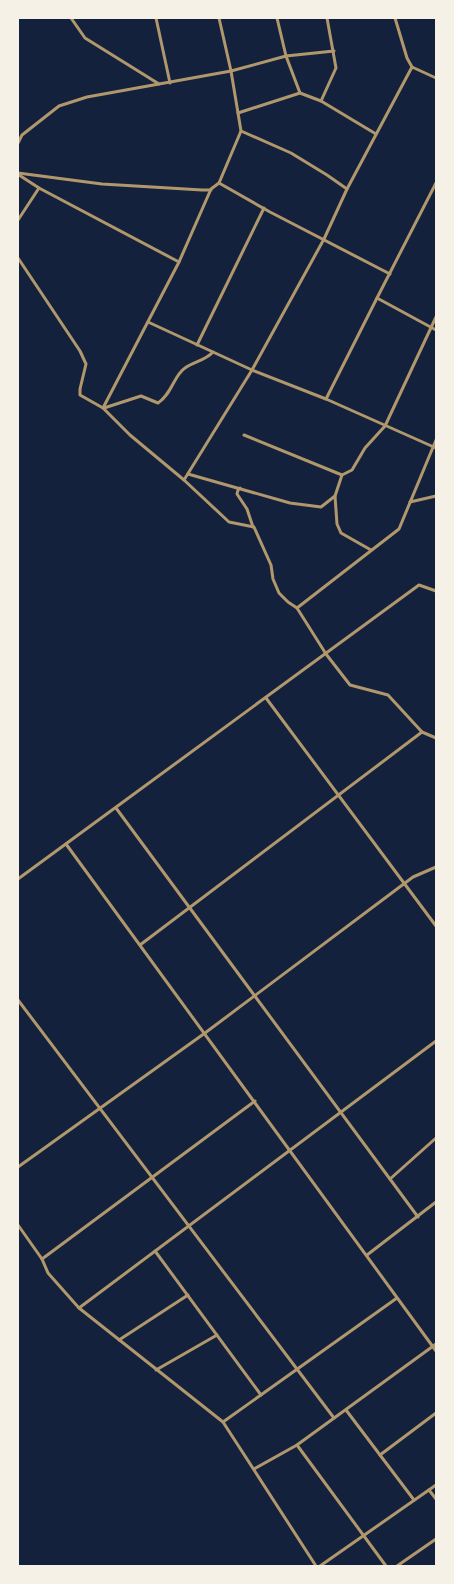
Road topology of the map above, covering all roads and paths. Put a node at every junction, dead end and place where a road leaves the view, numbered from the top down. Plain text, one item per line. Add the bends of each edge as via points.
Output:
1 (71, 18) edge
2 (156, 18) edge
3 (219, 18) edge
4 (277, 18) edge
5 (327, 18) edge
6 (395, 18) edge
7 (334, 50) junction
8 (286, 56) junction
9 (412, 67) junction
10 (231, 71) junction
11 (436, 78) edge
12 (170, 82) junction
13 (159, 84) junction
14 (300, 93) junction
15 (321, 101) junction
16 (238, 113) junction
17 (241, 131) junction
18 (376, 134) junction
19 (18, 143) edge
20 (18, 174) edge
21 (219, 183) junction
22 (436, 183) edge
23 (39, 188) junction
24 (347, 189) junction
25 (211, 190) junction
26 (264, 208) junction
27 (18, 220) edge
28 (324, 239) junction
29 (18, 258) edge
30 (179, 262) junction
31 (390, 274) junction
32 (376, 298) junction
33 (436, 318) edge
34 (148, 322) junction
35 (432, 328) junction
36 (436, 330) edge
37 (197, 345) junction
38 (212, 352) junction
39 (252, 370) junction
40 (326, 399) junction
41 (103, 408) junction
42 (385, 426) junction
43 (244, 435) dead end
44 (436, 440) edge
45 (435, 448) edge
46 (188, 474) junction
47 (342, 475) junction
48 (184, 480) junction
49 (240, 488) junction
50 (335, 496) junction
51 (436, 496) edge
52 (410, 502) junction
53 (254, 527) junction
54 (371, 550) junction
55 (436, 590) edge
56 (297, 608) junction
57 (326, 654) junction
58 (266, 698) junction
59 (422, 732) junction
60 (436, 738) edge
61 (339, 795) junction
62 (116, 808) junction
63 (66, 844) junction
64 (436, 867) edge
65 (18, 879) edge
66 (405, 883) junction
67 (189, 908) junction
68 (436, 926) edge
69 (140, 945) junction
70 (254, 995) junction
71 (18, 1000) edge
72 (205, 1034) junction
73 (436, 1041) edge
74 (255, 1101) junction
75 (100, 1108) junction
76 (341, 1112) junction
77 (436, 1138) edge
78 (290, 1150) junction
79 (18, 1168) edge
80 (152, 1177) junction
81 (390, 1179) junction
82 (436, 1202) edge
83 (418, 1218) junction
84 (18, 1225) edge
85 (189, 1226) junction
86 (155, 1250) junction
87 (367, 1255) junction
88 (42, 1259) junction
89 (188, 1295) junction
90 (397, 1298) junction
91 (79, 1308) junction
92 (217, 1335) junction
93 (119, 1340) junction
94 (435, 1345) edge
95 (436, 1351) edge
96 (297, 1369) junction
97 (156, 1370) junction
98 (260, 1395) junction
99 (346, 1410) junction
100 (436, 1413) edge
101 (334, 1418) junction
102 (223, 1422) junction
103 (297, 1445) junction
104 (380, 1455) junction
105 (254, 1469) junction
106 (436, 1485) edge
107 (429, 1490) junction
108 (414, 1500) junction
109 (436, 1500) edge
110 (364, 1536) junction
111 (436, 1539) edge
112 (318, 1566) edge
113 (386, 1566) edge
114 (397, 1566) edge

1 - 13 street via 85,38
2 - 12 street
3 - 10 street
4 - 8 street
5 - 7 street
6 - 9 street
7 - 8 street
7 - 15 street via 336,68
8 - 10 street
8 - 14 street
9 - 11 street
9 - 18 street
10 - 12 street
10 - 16 street
12 - 13 street
13 - 19 street via 86,97 60,106 22,135
14 - 15 street
14 - 16 street
15 - 18 street
16 - 17 street
17 - 21 street
17 - 24 street via 291,153
18 - 24 street
20 - 23 street
20 - 25 street via 102,184
21 - 25 street
21 - 26 street
22 - 31 street
23 - 27 street
23 - 30 street
24 - 28 street
25 - 30 street
26 - 28 street
26 - 37 street
28 - 31 street
28 - 39 street
29 - 41 street via 86,364 80,395
30 - 34 street
31 - 32 street
32 - 35 street
32 - 40 street
33 - 35 street
34 - 37 street
34 - 41 street
35 - 36 street
35 - 42 street
37 - 38 street
38 - 39 street
38 - 41 street via 184,368 158,403 141,396
39 - 40 street
39 - 46 street
40 - 42 street
41 - 48 street
42 - 45 street
42 - 47 street via 365,448 352,470
43 - 47 street
44 - 45 street
45 - 52 street
46 - 48 street
46 - 49 street
47 - 50 street
48 - 53 street via 229,522
49 - 50 street via 290,503 321,507
49 - 53 street via 238,494
50 - 54 street via 341,533
51 - 52 street
52 - 54 street via 399,529
53 - 56 street via 279,593
54 - 56 street
55 - 57 street via 419,585
56 - 57 street
57 - 58 street
57 - 59 street via 350,686 388,695
58 - 61 street
58 - 62 street
59 - 60 street
59 - 61 street
61 - 66 street
61 - 67 street
62 - 63 street
62 - 67 street
63 - 65 street
63 - 69 street
64 - 66 street
66 - 68 street
66 - 70 street
67 - 69 street
67 - 70 street
69 - 72 street
70 - 72 street
70 - 76 street
71 - 75 street
72 - 74 street
72 - 75 street
73 - 76 street
74 - 78 street
74 - 80 street
75 - 79 street
75 - 80 street
76 - 78 street
76 - 81 street
77 - 81 street
78 - 85 street
78 - 87 street
80 - 85 street
80 - 88 street
81 - 83 street
82 - 83 street
83 - 87 street
84 - 88 street
85 - 86 street
85 - 96 street
86 - 89 street
86 - 91 street
87 - 90 street
88 - 91 street via 48,1273
89 - 92 street
89 - 93 street
90 - 94 street
90 - 96 street
91 - 93 street
92 - 97 street
92 - 98 street
93 - 97 street
94 - 95 street
94 - 99 street
96 - 98 street
96 - 101 street
97 - 102 street
98 - 102 street
99 - 101 street
99 - 104 street
100 - 104 street
101 - 103 street
102 - 105 street
103 - 105 street
103 - 110 street
104 - 108 street
105 - 112 street
106 - 107 street
107 - 108 street
107 - 109 street
108 - 110 street
110 - 112 street
110 - 113 street
111 - 114 street

